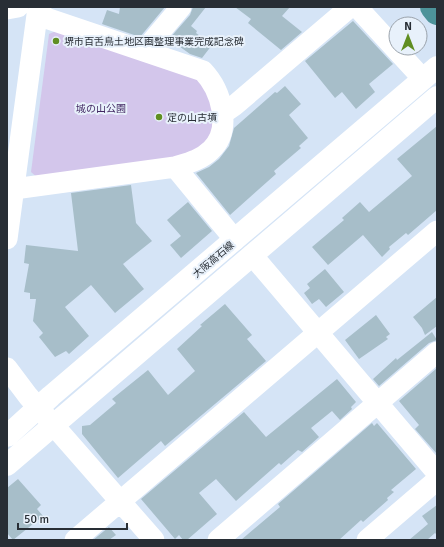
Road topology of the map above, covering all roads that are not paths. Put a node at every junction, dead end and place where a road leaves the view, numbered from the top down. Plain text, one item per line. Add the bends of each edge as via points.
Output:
1 (18, 7) edge
2 (181, 7) edge
3 (350, 7) edge
4 (357, 7) edge
5 (7, 9) edge
6 (39, 11) edge
7 (144, 51) junction
8 (430, 73) edge
9 (437, 97) edge
10 (222, 114) junction
11 (12, 160) edge
12 (175, 167) junction
13 (14, 188) junction
14 (437, 231) edge
15 (7, 239) edge
16 (235, 240) junction
17 (252, 255) junction
18 (318, 334) junction
19 (437, 352) edge
20 (7, 368) edge
21 (378, 403) junction
22 (38, 407) junction
23 (54, 424) junction
24 (7, 436) edge
25 (7, 465) edge
26 (437, 473) edge
27 (437, 480) edge
28 (121, 501) junction
29 (75, 540) edge
30 (154, 540) edge
31 (218, 540) edge
32 (367, 540) edge

1 - 5 street
2 - 7 street
3 - 10 street
4 - 8 street
6 - 7 street
6 - 11 street
7 - 10 street via 203,71 212,80 219,96
8 - 16 main road, 大阪高石線
9 - 17 main road
10 - 12 street via 222,128 211,150 198,160
11 - 13 street
12 - 13 street
12 - 16 street
13 - 15 street
14 - 18 street
16 - 22 main road, 大阪高石線
17 - 18 street
17 - 23 main road
18 - 21 street
18 - 28 street
19 - 21 street
20 - 22 street
21 - 26 street
21 - 31 street
22 - 23 street
22 - 24 main road, 大阪高石線
23 - 25 main road
23 - 28 street
27 - 32 street
28 - 29 street
28 - 30 street

